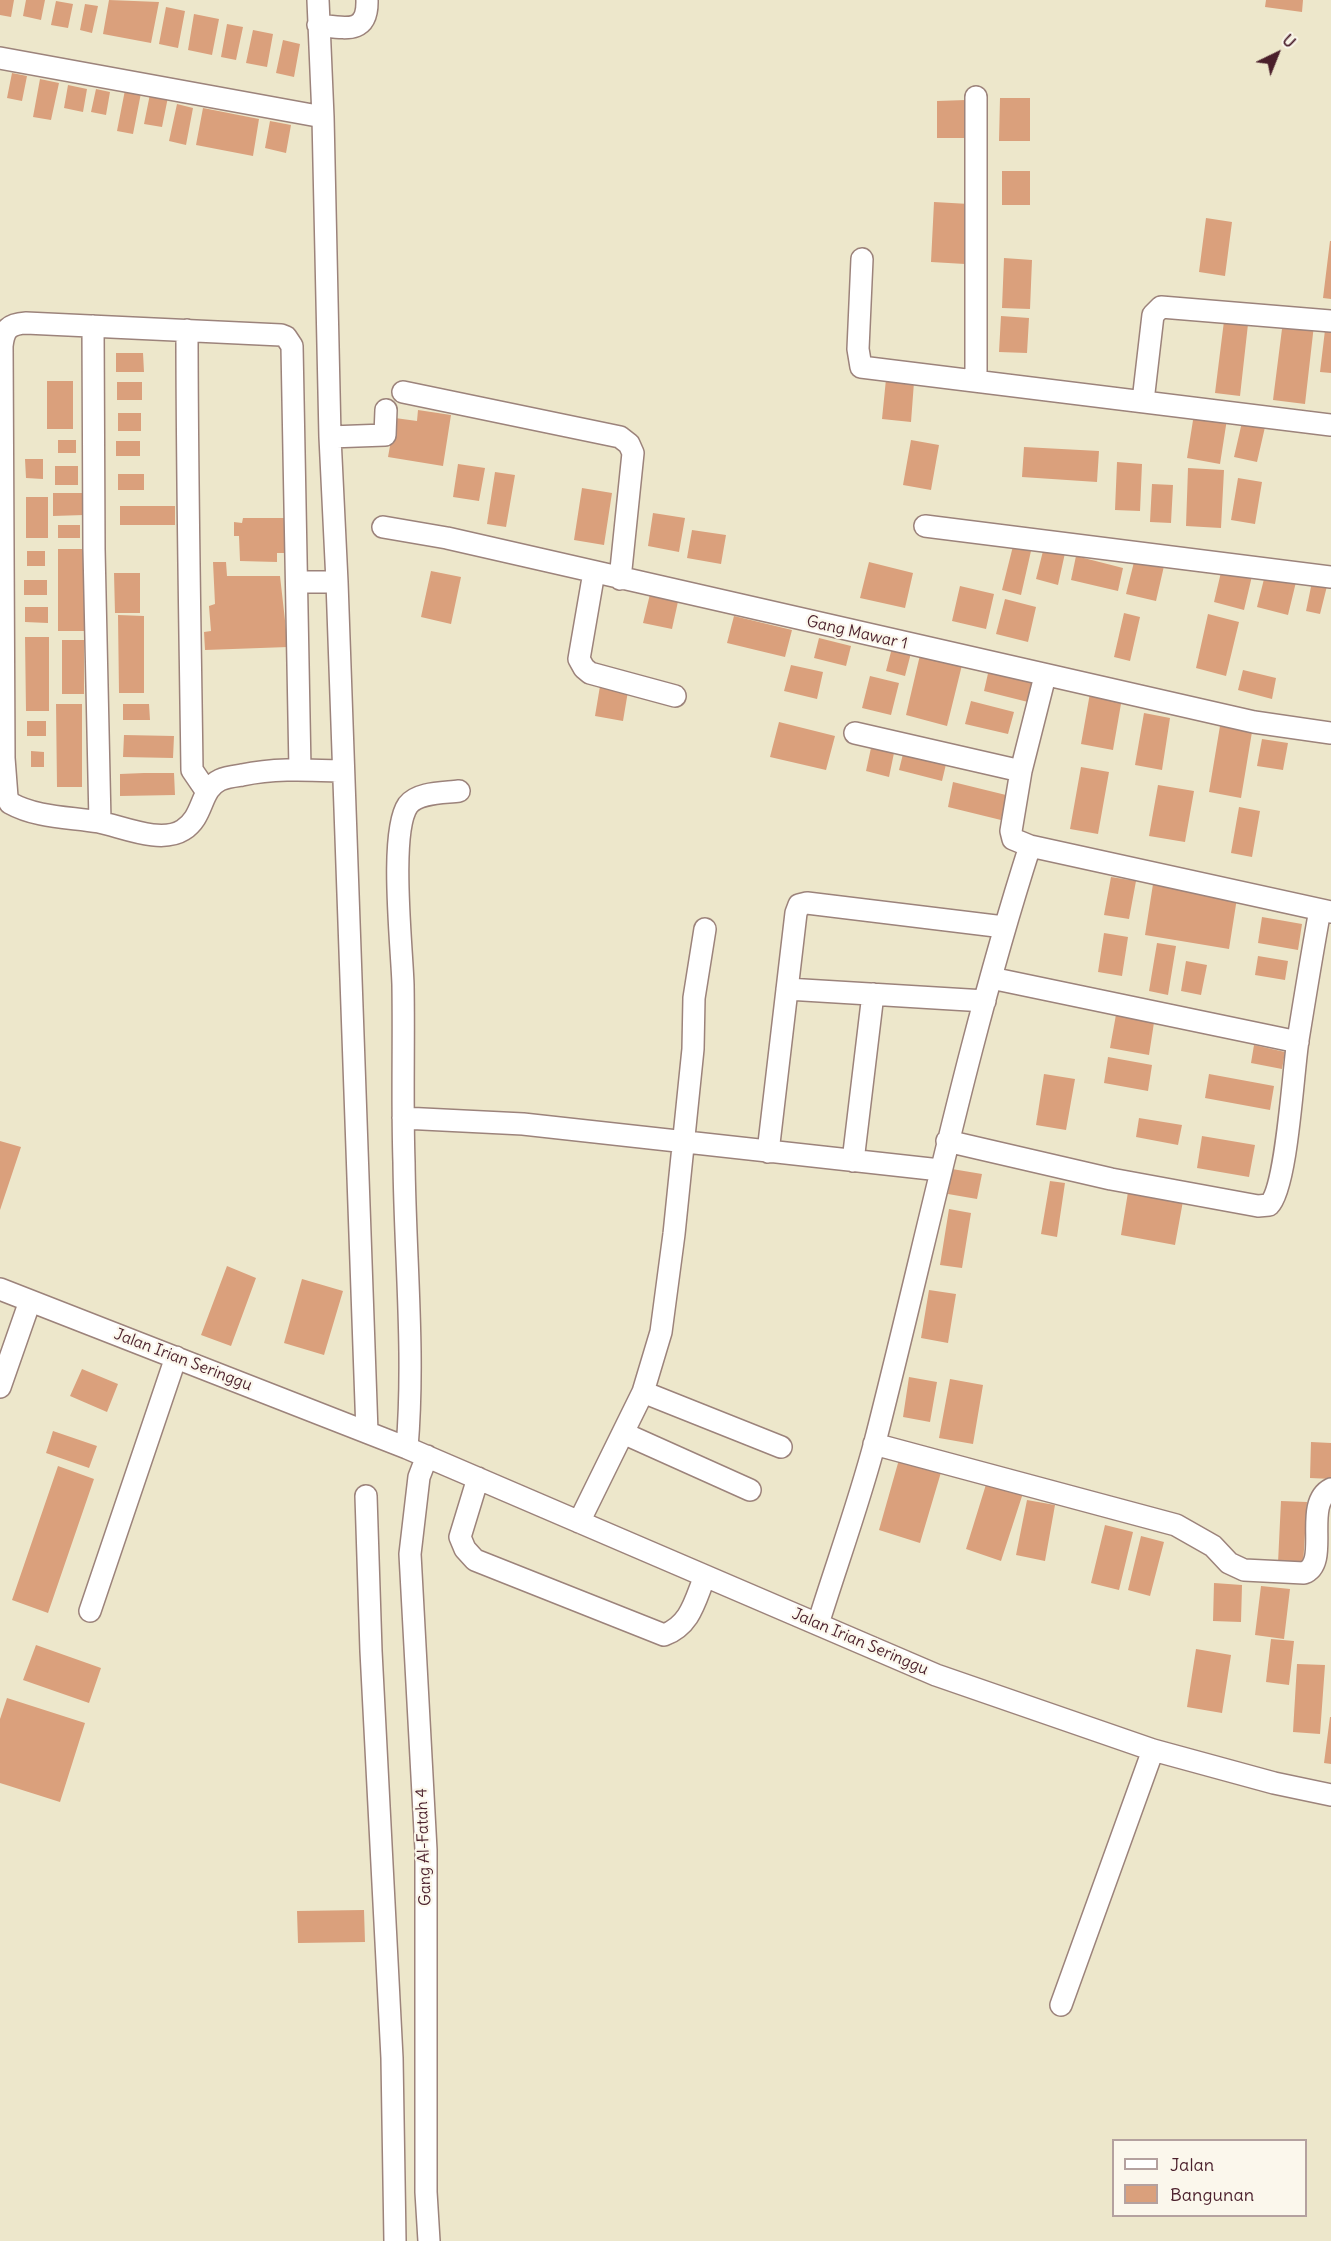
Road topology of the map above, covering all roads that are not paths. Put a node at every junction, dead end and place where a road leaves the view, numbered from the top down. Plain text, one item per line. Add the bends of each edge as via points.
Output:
1 (318, 0) edge
2 (367, 0) edge
3 (323, 25) junction
4 (0, 58) edge
5 (976, 97) dead end
6 (323, 117) junction
7 (862, 259) dead end
8 (1331, 321) edge
9 (93, 326) junction
10 (187, 330) junction
11 (976, 380) junction
12 (403, 392) dead end
13 (1143, 401) junction
14 (386, 410) dead end
15 (1331, 425) edge
16 (335, 437) junction
17 (925, 526) dead end
18 (383, 527) dead end
19 (594, 572) junction
20 (1331, 577) edge
21 (620, 579) junction
22 (297, 582) junction
23 (337, 582) junction
24 (1045, 676) junction
25 (675, 696) dead end
26 (855, 733) dead end
27 (1331, 733) edge
28 (300, 770) junction
29 (342, 771) junction
30 (1022, 771) junction
31 (459, 791) dead end
32 (207, 792) junction
33 (100, 822) junction
34 (1030, 846) junction
35 (1325, 911) edge
36 (1004, 927) junction
37 (705, 929) dead end
38 (991, 978) junction
39 (787, 989) junction
40 (873, 994) junction
41 (985, 1001) junction
42 (1298, 1042) junction
43 (404, 1118) junction
44 (683, 1141) junction
45 (948, 1141) junction
46 (768, 1152) junction
47 (853, 1161) junction
48 (940, 1170) junction
49 (0, 1289) edge
50 (30, 1301) junction
51 (176, 1357) junction
52 (0, 1387) edge
53 (643, 1392) junction
54 (623, 1433) junction
55 (375, 1435) junction
56 (874, 1444) junction
57 (781, 1447) dead end
58 (406, 1448) junction
59 (427, 1456) junction
60 (478, 1478) junction
61 (1331, 1489) edge
62 (750, 1490) dead end
63 (366, 1496) dead end
64 (579, 1521) junction
65 (705, 1576) junction
66 (90, 1611) dead end
67 (818, 1624) junction
68 (1153, 1750) junction
69 (1331, 1795) edge
70 (1061, 2005) dead end
71 (395, 2241) edge
72 (429, 2241) edge

1 - 3 street
2 - 3 street via 366,17 357,26
3 - 6 street
4 - 6 street
5 - 11 street
6 - 16 street
7 - 11 street via 858,349 861,367
8 - 13 street via 1161,307 1153,315
9 - 10 street
9 - 33 street
9 - 33 street via 26,323 8,326 4,332 4,758 10,803 38,814
10 - 22 street via 281,335 292,346
10 - 32 street via 192,770
11 - 13 street
12 - 21 street via 620,437 629,444 633,453
13 - 15 street
14 - 16 street via 385,435
16 - 23 street
17 - 20 street
18 - 19 street, Gang Mawar 1
19 - 21 street, Gang Mawar 1
19 - 25 street via 579,659 584,668 590,673
21 - 24 street, Gang Mawar 1
22 - 23 street
22 - 28 street
23 - 29 street
24 - 27 street, Gang Mawar 1 via 1254,722
24 - 30 street
26 - 30 street
28 - 29 street
28 - 32 street via 221,779
29 - 55 street
30 - 34 street via 1011,831 1013,838
31 - 43 street via 416,797 402,821 398,849
32 - 33 street via 192,824 170,835 135,832
34 - 35 street
34 - 36 street
35 - 42 street
36 - 38 street
36 - 39 street via 799,905
37 - 44 street via 694,998
38 - 41 street
38 - 42 street
39 - 40 street
39 - 46 street
40 - 41 street
40 - 47 street
41 - 45 street
42 - 45 street via 1284,1158 1276,1194 1269,1205 1180,1193
43 - 44 street via 523,1124
43 - 58 street via 410,1306
44 - 46 street
44 - 53 street via 661,1332
45 - 48 street
46 - 47 street
47 - 48 street
48 - 56 street
49 - 50 street, Jalan Irian Seringgu
50 - 51 street, Jalan Irian Seringgu
50 - 52 street
51 - 55 street, Jalan Irian Seringgu
51 - 66 street
53 - 54 street
53 - 57 street
54 - 62 street
54 - 64 street
55 - 58 street, Jalan Irian Seringgu
56 - 61 street via 1176,1525 1244,1570 1308,1572 1316,1555 1318,1503
56 - 67 street
58 - 59 street, Jalan Irian Seringgu
59 - 60 street, Jalan Irian Seringgu
59 - 72 street, Gang Al-Fatah 4 via 419,1477 410,1554 426,1850
60 - 64 street, Jalan Irian Seringgu
60 - 65 street via 460,1537 476,1560 664,1635 687,1620
63 - 71 street via 392,2058
64 - 65 street, Jalan Irian Seringgu
65 - 67 street, Jalan Irian Seringgu
67 - 68 street, Jalan Irian Seringgu via 936,1675
68 - 69 street, Jalan Irian Seringgu
68 - 70 street

